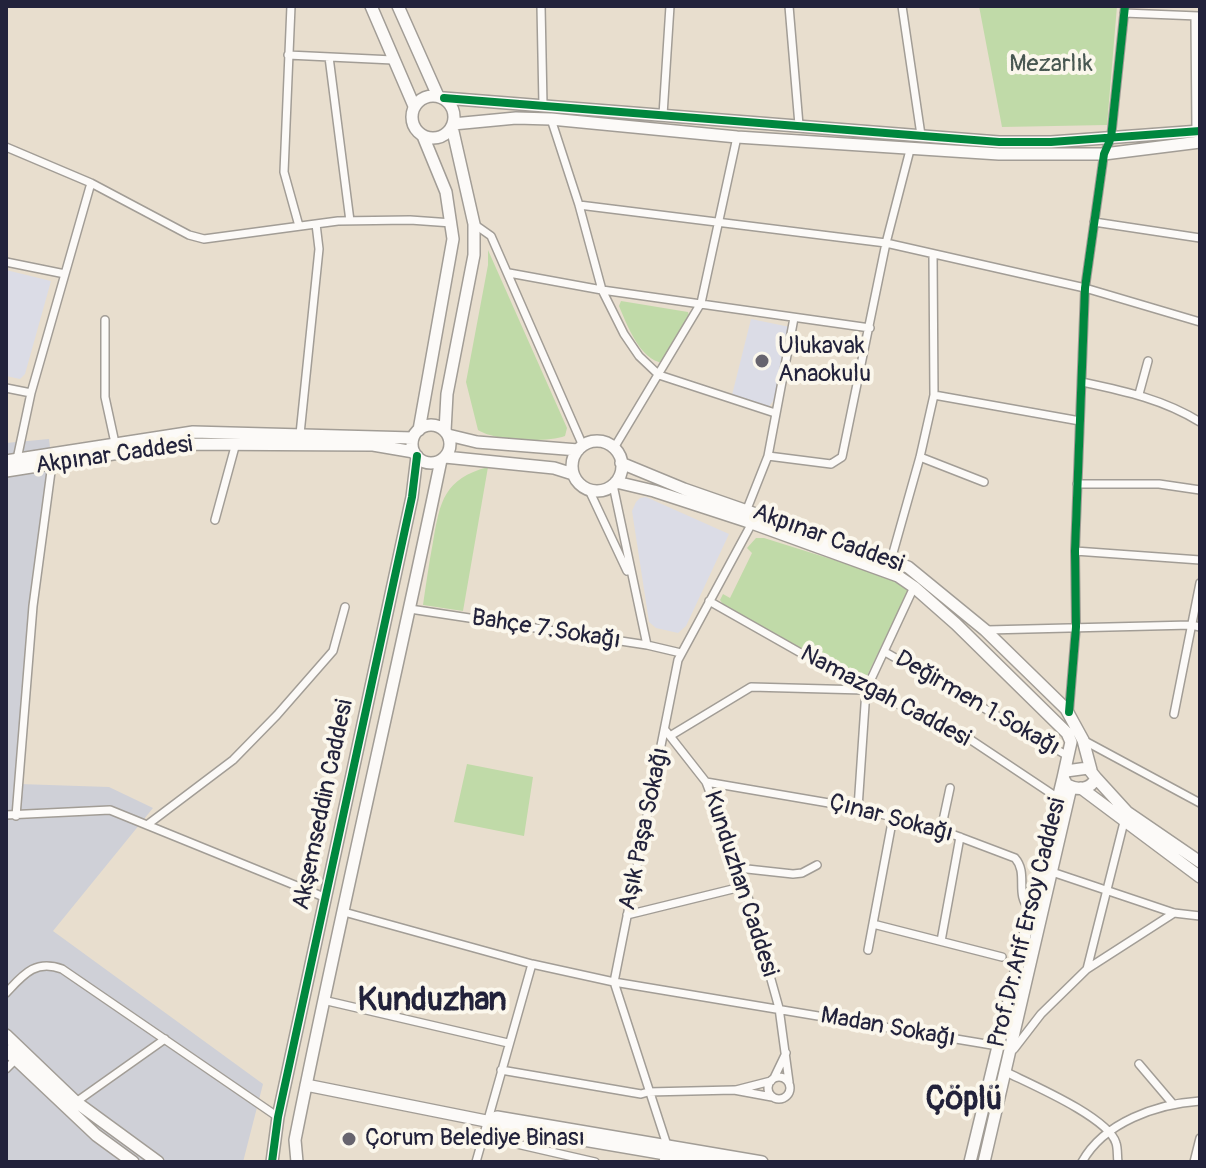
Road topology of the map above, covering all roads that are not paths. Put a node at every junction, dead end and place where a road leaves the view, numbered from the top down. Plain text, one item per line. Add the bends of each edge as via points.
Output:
1 (291, 6) edge
2 (371, 6) edge
3 (398, 6) edge
4 (541, 6) edge
5 (670, 6) edge
6 (789, 6) edge
7 (902, 6) edge
8 (1124, 9) edge
9 (1198, 16) edge
10 (288, 55) junction
11 (329, 57) junction
12 (393, 60) junction
13 (441, 97) junction
14 (543, 105) junction
15 (414, 106) junction
16 (663, 115) junction
17 (551, 119) junction
18 (799, 125) junction
19 (453, 126) junction
20 (921, 135) junction
21 (1199, 135) edge
22 (423, 136) junction
23 (737, 137) junction
24 (1111, 138) junction
25 (6, 147) edge
26 (910, 150) junction
27 (1104, 154) junction
28 (91, 183) junction
29 (579, 205) junction
30 (350, 221) junction
31 (1094, 222) junction
32 (452, 223) junction
33 (717, 223) junction
34 (316, 224) junction
35 (474, 224) junction
36 (299, 226) junction
37 (1200, 238) edge
38 (886, 243) junction
39 (933, 255) junction
40 (6, 262) edge
41 (509, 273) junction
42 (65, 274) junction
43 (1085, 288) junction
44 (602, 290) junction
45 (701, 303) junction
46 (794, 318) junction
47 (105, 320) dead end
48 (1200, 322) edge
49 (870, 328) junction
50 (1148, 361) dead end
51 (659, 375) junction
52 (1082, 382) junction
53 (6, 388) edge
54 (31, 393) junction
55 (1139, 394) junction
56 (934, 395) junction
57 (775, 413) junction
58 (1080, 421) junction
59 (1200, 422) edge
60 (446, 433) junction
61 (300, 434) junction
62 (416, 434) junction
63 (115, 443) junction
64 (236, 443) junction
65 (580, 448) junction
66 (614, 448) junction
67 (416, 454) junction
68 (768, 456) junction
69 (920, 457) junction
70 (443, 459) junction
71 (11, 460) edge
72 (621, 463) junction
73 (52, 464) junction
74 (6, 471) edge
75 (573, 474) junction
76 (984, 482) dead end
77 (615, 484) junction
78 (1077, 484) junction
79 (589, 490) junction
80 (1200, 490) edge
81 (747, 509) junction
82 (215, 520) dead end
83 (752, 523) junction
84 (1075, 551) junction
85 (891, 560) junction
86 (1200, 560) edge
87 (1200, 583) edge
88 (633, 584) junction
89 (914, 587) junction
90 (709, 601) junction
91 (345, 607) dead end
92 (410, 609) junction
93 (1196, 626) edge
94 (1076, 627) junction
95 (985, 630) junction
96 (647, 645) junction
97 (885, 652) junction
98 (681, 653) junction
99 (866, 690) junction
100 (1069, 712) junction
101 (1174, 714) dead end
102 (668, 734) junction
103 (1083, 740) junction
104 (1068, 756) junction
105 (1093, 774) junction
106 (1070, 781) junction
107 (706, 782) junction
108 (950, 788) dead end
109 (1058, 798) junction
110 (1200, 803) edge
111 (858, 808) junction
112 (6, 815) edge
113 (16, 816) junction
114 (893, 817) junction
115 (1124, 822) junction
116 (147, 825) junction
117 (941, 830) junction
118 (960, 837) junction
119 (1200, 862) edge
120 (817, 865) dead end
121 (738, 868) junction
122 (1052, 872) junction
123 (1200, 877) edge
124 (745, 886) junction
125 (1106, 889) junction
126 (324, 897) junction
127 (1030, 910) junction
128 (344, 912) junction
129 (1174, 913) junction
130 (627, 915) junction
131 (1200, 916) edge
132 (873, 924) junction
133 (941, 941) junction
134 (868, 950) dead end
135 (1002, 957) dead end
136 (532, 964) junction
137 (1087, 969) junction
138 (614, 982) junction
139 (6, 993) edge
140 (323, 1000) junction
141 (779, 1008) junction
142 (6, 1035) edge
143 (165, 1039) junction
144 (508, 1043) junction
145 (998, 1046) junction
146 (6, 1050) edge
147 (787, 1051) junction
148 (1010, 1054) junction
149 (16, 1059) junction
150 (1139, 1064) dead end
151 (6, 1069) edge
152 (501, 1070) junction
153 (1006, 1072) junction
154 (772, 1079) junction
155 (789, 1082) junction
156 (306, 1085) junction
157 (734, 1090) junction
158 (648, 1092) junction
159 (772, 1097) junction
160 (1200, 1101) edge
161 (76, 1102) junction
162 (1173, 1104) junction
163 (278, 1117) junction
164 (486, 1121) junction
165 (1109, 1132) junction
166 (482, 1136) junction
167 (1199, 1144) edge
168 (665, 1154) edge
169 (133, 1162) edge
170 (158, 1162) edge
171 (272, 1162) edge
172 (297, 1162) edge
173 (476, 1162) edge
174 (595, 1162) edge
175 (712, 1162) edge
176 (762, 1162) edge
177 (970, 1162) edge
178 (984, 1162) edge
179 (1082, 1162) edge
180 (1118, 1162) edge
181 (1194, 1162) edge

1 - 10 street
2 - 12 street
3 - 13 street
4 - 14 street
5 - 16 street
6 - 18 street
7 - 20 street
8 - 9 street
8 - 24 street
9 - 21 street
10 - 11 street
10 - 36 street via 284,172
11 - 12 street
11 - 30 street
12 - 15 street
13 - 14 street
13 - 15 street via 427,96
13 - 19 street via 453,110
14 - 16 street
15 - 22 street via 413,123
16 - 18 street
17 - 19 street
17 - 23 street
17 - 29 street
18 - 20 street
19 - 22 street via 439,138
19 - 35 street
20 - 24 street via 999,142
21 - 24 street
21 - 27 street
22 - 32 street via 446,192
23 - 26 street
23 - 33 street
24 - 27 street
25 - 28 street
26 - 27 street
26 - 38 street
27 - 31 street
28 - 36 street via 204,239
28 - 42 street
29 - 33 street
29 - 44 street
30 - 32 street
30 - 34 street
31 - 37 street
31 - 43 street
32 - 62 street
33 - 38 street
33 - 45 street
34 - 36 street
34 - 61 street via 319,249
35 - 41 street via 491,236
35 - 60 street via 474,255 447,394
38 - 39 street
38 - 49 street
39 - 43 street
39 - 56 street
40 - 42 street
41 - 44 street
41 - 65 street
42 - 54 street
43 - 48 street
43 - 52 street
44 - 45 street
44 - 51 street via 624,334
45 - 46 street
45 - 51 street
46 - 49 street
46 - 57 street
47 - 63 street via 105,397
49 - 68 street via 842,457 831,464
50 - 55 street
51 - 57 street
51 - 66 street
52 - 55 street
52 - 58 street
53 - 54 street
54 - 71 street
55 - 59 street
56 - 58 street
56 - 69 street
57 - 68 street
58 - 78 street
60 - 62 street via 429,425
60 - 65 street via 477,442
60 - 70 street via 450,444
61 - 62 street, Akpınar Caddesi
61 - 63 street, Akpınar Caddesi via 193,432
62 - 67 street
63 - 71 street, Akpınar Caddesi
64 - 67 street, Akpınar Caddesi via 373,445
64 - 73 street, Akpınar Caddesi via 176,444
64 - 82 street
65 - 66 street via 599,442
65 - 75 street via 573,458
66 - 72 street
67 - 70 street via 431,463
67 - 126 street, Akşemseddin Caddesi via 409,513
68 - 81 street
69 - 76 street
69 - 85 street
70 - 75 street
70 - 92 street, Akşemseddin Caddesi
72 - 77 street
72 - 81 street, Akpınar Caddesi
73 - 74 street, Akpınar Caddesi
73 - 113 street via 33,606
75 - 79 street
77 - 79 street
77 - 83 street, Akpınar Caddesi
77 - 88 street
78 - 80 street
78 - 84 street
79 - 88 street
81 - 85 street, Akpınar Caddesi
83 - 89 street, Akpınar Caddesi via 876,567
83 - 90 street, Aşık Paşa Sokağı
84 - 86 street
84 - 94 street
85 - 95 street, Akpınar Caddesi via 923,577
87 - 93 street
88 - 96 street
89 - 97 street
89 - 104 street, Akpınar Caddesi via 1059,723 1071,742
90 - 98 street, Aşık Paşa Sokağı
90 - 99 street, Namazgah Caddesi
91 - 116 street via 333,651 277,715 233,760
92 - 96 street, Bahçe 7.Sokağı
92 - 128 street, Akşemseddin Caddesi
93 - 94 street
93 - 101 street
94 - 95 street
94 - 100 street
95 - 100 street, Akpınar Caddesi
96 - 98 street, Bahçe 7.Sokağı
97 - 99 street
97 - 104 street, Değirmen 1.Sokağı
98 - 102 street, Aşık Paşa Sokağı
99 - 102 street via 751,687
99 - 109 street, Namazgah Caddesi via 956,730
99 - 111 street
100 - 103 street, Akpınar Caddesi
102 - 107 street, Kunduzhan Caddesi
102 - 130 street, Aşık Paşa Sokağı
103 - 105 street, Akpınar Caddesi
103 - 110 street
104 - 106 street, Akpınar Caddesi
105 - 106 street via 1082,767
105 - 106 street via 1092,784
105 - 119 street, Akpınar Caddesi via 1127,812
106 - 109 street, Prof.Dr.Arif Ersoy Caddesi
106 - 115 street
106 - 122 street, Prof.Dr.Arif Ersoy Caddesi
107 - 111 street, Çınar Sokağı
107 - 121 street, Kunduzhan Caddesi
108 - 117 street
109 - 127 street, Prof.Dr.Arif Ersoy Caddesi
111 - 114 street, Çınar Sokağı
112 - 113 street
113 - 116 street via 110,810
114 - 117 street, Çınar Sokağı
114 - 132 street
115 - 123 street
115 - 125 street
116 - 126 street
117 - 118 street, Çınar Sokağı
118 - 127 street, Çınar Sokağı via 1015,858 1021,868 1022,899
118 - 133 street
120 - 121 street via 793,874
121 - 124 street, Kunduzhan Caddesi
122 - 125 street
122 - 148 street, Prof.Dr.Arif Ersoy Caddesi
124 - 130 street
124 - 141 street, Kunduzhan Caddesi
125 - 129 street
125 - 137 street
126 - 163 street, Akşemseddin Caddesi
127 - 145 street, Prof.Dr.Arif Ersoy Caddesi
128 - 136 street, Madan Sokağı
128 - 140 street, Akşemseddin Caddesi
129 - 131 street
129 - 137 street
130 - 138 street, Aşık Paşa Sokağı
132 - 133 street
132 - 134 street
133 - 135 street
136 - 138 street, Madan Sokağı
136 - 144 street
137 - 148 street
138 - 141 street, Madan Sokağı
138 - 158 street, Aşık Paşa Sokağı
139 - 143 street via 30,968 54,966
140 - 144 street
140 - 156 street, Akşemseddin Caddesi
141 - 145 street, Madan Sokağı
141 - 147 street, Kunduzhan Caddesi
142 - 161 street
143 - 161 street
143 - 163 street
144 - 152 street
145 - 177 street, Prof.Dr.Arif Ersoy Caddesi
146 - 149 street
147 - 154 street
147 - 155 street, Kunduzhan Caddesi
148 - 153 street, Prof.Dr.Arif Ersoy Caddesi
149 - 151 street
149 - 169 street via 96,1135
150 - 162 street
152 - 158 street
152 - 164 street
153 - 165 street via 1075,1106
153 - 178 street, Prof.Dr.Arif Ersoy Caddesi
154 - 155 street
154 - 157 street
154 - 159 street
155 - 159 street via 786,1098
156 - 164 street
156 - 172 street, Akşemseddin Caddesi via 295,1140
157 - 158 street
157 - 159 street
158 - 168 street, Aşık Paşa Sokağı
160 - 162 street
161 - 170 street
162 - 165 street
163 - 171 street, Akşemseddin Caddesi
164 - 166 street
164 - 168 street via 497,1117
165 - 179 street
165 - 180 street
166 - 173 street
166 - 174 street
167 - 181 street
168 - 175 street
168 - 176 street

